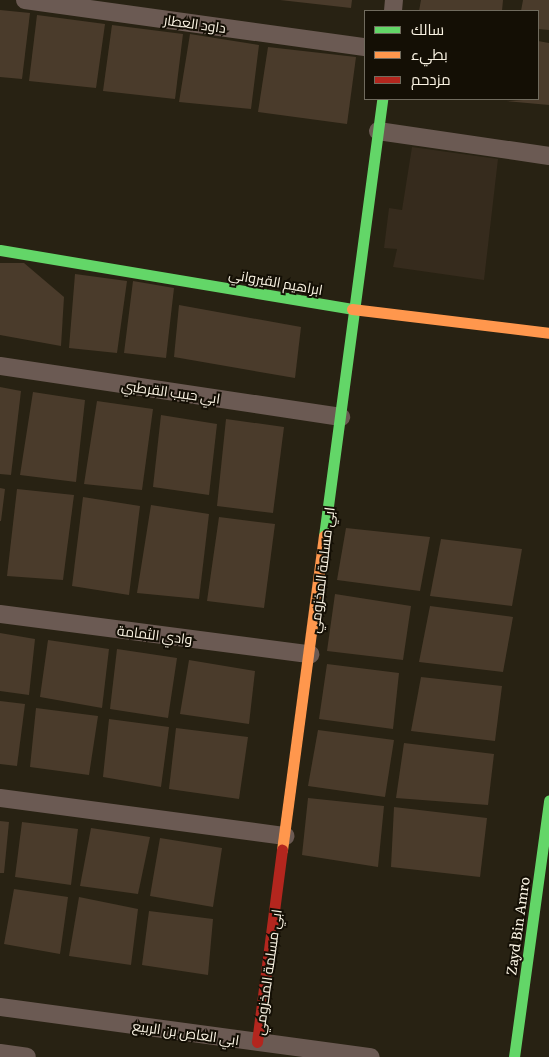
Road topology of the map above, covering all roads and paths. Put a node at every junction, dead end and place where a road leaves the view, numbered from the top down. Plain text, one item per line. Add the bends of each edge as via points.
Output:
1 (25, 0) edge
2 (364, 47) edge
3 (382, 100) edge
4 (378, 131) junction
5 (549, 156) edge
6 (0, 250) edge
7 (356, 310) junction
8 (549, 333) edge
9 (0, 366) edge
10 (341, 417) junction
11 (0, 614) edge
12 (310, 654) junction
13 (0, 798) edge
14 (549, 800) edge
15 (285, 836) junction
16 (0, 1008) edge
17 (257, 1042) junction
18 (0, 1053) edge
19 (27, 1057) edge
20 (371, 1057) edge
21 (514, 1057) edge

1 - 2 street, داود العطار
3 - 4 street, ابي مسلمة المخزومي
4 - 5 street
4 - 7 street, ابي مسلمة المخزومي
6 - 7 street, ابراهيم القيرواني
7 - 8 street, ابراهيم القيرواني
7 - 10 street, ابي مسلمة المخزومي
9 - 10 street, ابي حبيب القرطبي
10 - 12 street, ابي مسلمة المخزومي
11 - 12 street, وادي الثمامة
12 - 15 street, ابي مسلمة المخزومي
13 - 15 street
14 - 21 street, Zayd Bin Amro
15 - 17 street, ابي مسلمة المخزومي
16 - 17 street, ابي العاص بن الربيع
17 - 20 street, ابي العاص بن الربيع
18 - 19 street

